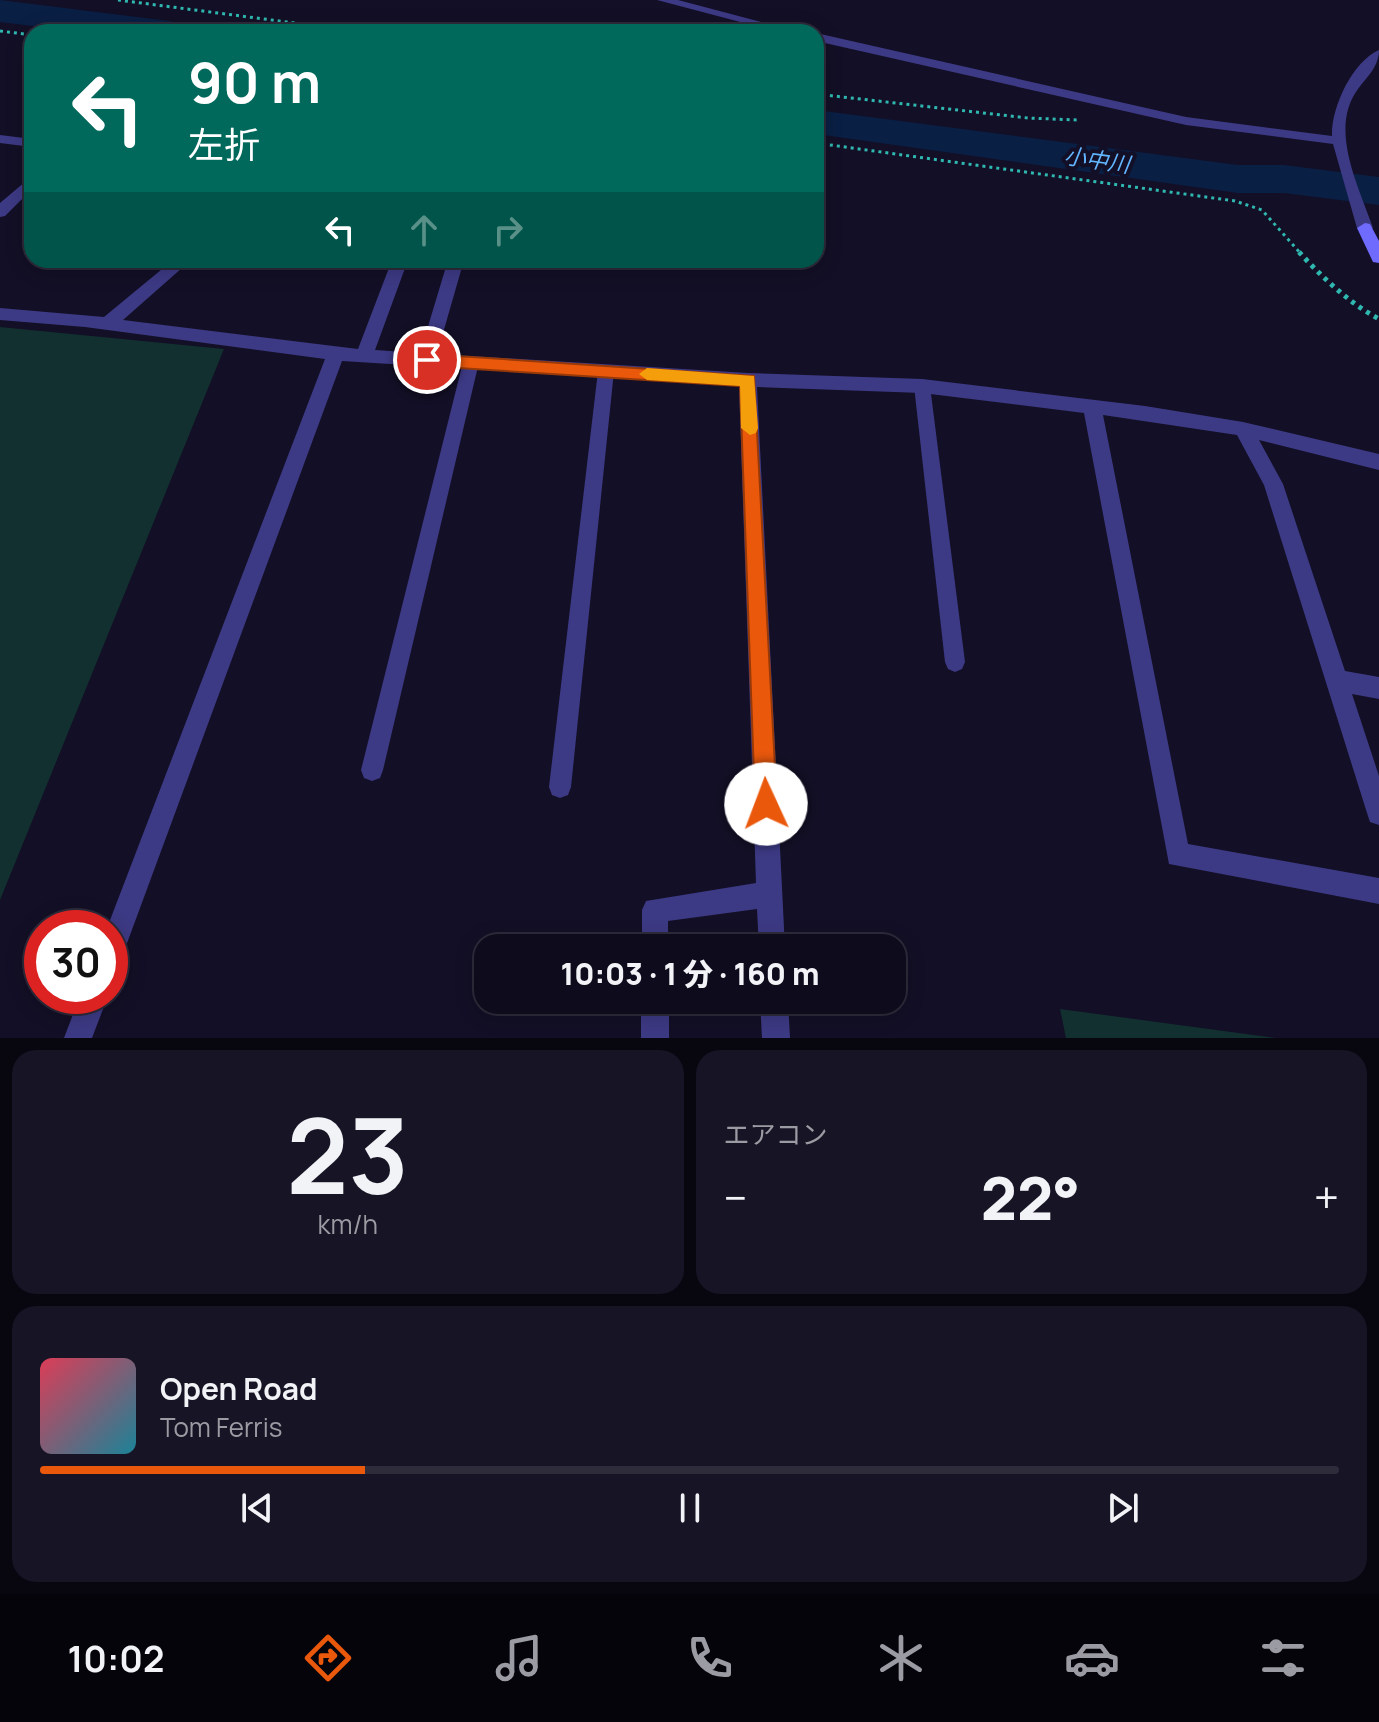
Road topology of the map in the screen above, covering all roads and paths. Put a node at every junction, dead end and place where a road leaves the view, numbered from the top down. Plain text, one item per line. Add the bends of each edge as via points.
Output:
1 (118, 0) edge
2 (663, 0) edge
3 (302, 24) edge
4 (760, 24) edge
5 (0, 31) edge
6 (24, 34) edge
7 (824, 39) edge
8 (1379, 54) edge
9 (824, 95) edge
10 (1124, 108) junction
11 (0, 139) edge
12 (1340, 141) junction
13 (24, 142) edge
14 (824, 144) edge
15 (24, 189) edge
16 (0, 212) edge
17 (1365, 228) joint
18 (1379, 258) edge
19 (174, 268) edge
20 (397, 268) edge
21 (454, 268) edge
22 (0, 314) edge
23 (1379, 319) edge
24 (107, 324) junction
25 (336, 354) junction
26 (364, 356) junction
27 (427, 360) junction
28 (471, 362) junction
29 (606, 371) junction
30 (748, 380) junction
31 (922, 386) junction
32 (1092, 406) junction
33 (1243, 429) junction
34 (1379, 462) edge
35 (955, 662) dead end
36 (1337, 681) junction
37 (1379, 688) edge
38 (372, 770) dead end
39 (560, 787) dead end
40 (1379, 813) edge
41 (1379, 891) edge
42 (770, 894) junction
43 (127, 910) edge
44 (655, 934) edge
45 (771, 934) edge
46 (87, 1014) edge
47 (655, 1014) edge
48 (775, 1014) edge
49 (78, 1038) edge
50 (655, 1038) edge
51 (776, 1038) edge

1 - 3 path
2 - 4 street
5 - 6 path
7 - 10 street
8 - 12 street via 1341,108
9 - 10 path via 1028,118 1088,120
10 - 12 street
11 - 13 street
12 - 17 street
14 - 23 path via 1235,201 1262,210 1316,271
15 - 16 street
17 - 18 street
19 - 24 street
20 - 26 street
21 - 27 street
22 - 24 street
24 - 25 street
25 - 26 street
25 - 43 street
26 - 27 street
27 - 28 street
28 - 29 street
28 - 38 lane
29 - 30 street
29 - 39 lane
30 - 31 street
30 - 42 street
31 - 32 street
31 - 35 lane
32 - 33 street
32 - 41 street via 1178,855
33 - 34 street
33 - 36 street via 1273,484
36 - 37 street
36 - 40 street
42 - 44 street via 655,910
42 - 45 street
46 - 49 street
47 - 50 street
48 - 51 street

